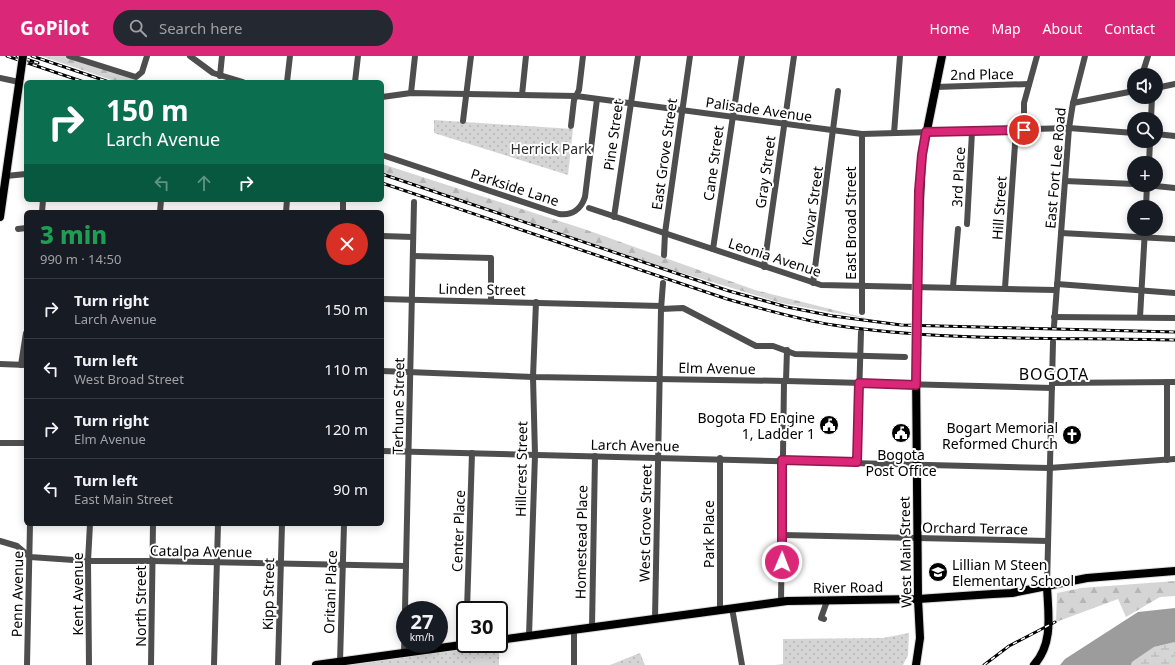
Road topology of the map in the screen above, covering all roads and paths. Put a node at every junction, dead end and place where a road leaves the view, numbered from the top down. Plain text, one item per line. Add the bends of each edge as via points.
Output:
1 (23, 56) edge
2 (69, 56) edge
3 (147, 56) edge
4 (190, 56) edge
5 (222, 56) edge
6 (290, 56) edge
7 (358, 56) edge
8 (415, 56) edge
9 (471, 56) edge
10 (526, 56) edge
11 (582, 56) edge
12 (638, 56) edge
13 (690, 56) edge
14 (742, 56) edge
15 (794, 56) edge
16 (900, 56) edge
17 (942, 56) edge
18 (1038, 56) edge
19 (1085, 56) edge
20 (1148, 56) edge
21 (1144, 68) edge
22 (220, 76) junction
23 (0, 78) edge
24 (19, 80) junction
25 (235, 80) edge
26 (287, 80) edge
27 (355, 80) edge
28 (1029, 84) junction
29 (1175, 84) edge
30 (936, 87) junction
31 (1163, 87) edge
32 (838, 91) dead end
33 (411, 93) junction
34 (1127, 93) edge
35 (467, 94) junction
36 (522, 95) junction
37 (576, 96) junction
38 (384, 97) edge
39 (597, 99) junction
40 (630, 103) junction
41 (1073, 103) junction
42 (682, 110) junction
43 (732, 118) junction
44 (463, 122) dead end
45 (784, 124) junction
46 (571, 126) dead end
47 (1069, 128) junction
48 (1016, 130) junction
49 (1024, 130) junction
50 (834, 131) junction
51 (926, 132) junction
52 (972, 132) junction
53 (1127, 132) edge
54 (894, 133) junction
55 (862, 134) junction
56 (1163, 135) edge
57 (1175, 136) edge
58 (384, 156) edge
59 (24, 174) edge
60 (6, 176) junction
61 (1065, 181) junction
62 (1127, 184) edge
63 (1163, 187) edge
64 (1175, 188) edge
65 (414, 202) dead end
66 (589, 208) dead end
67 (0, 217) edge
68 (614, 217) junction
69 (967, 224) dead end
70 (24, 228) edge
71 (18, 229) dead end
72 (958, 229) dead end
73 (1061, 233) junction
74 (665, 234) junction
75 (384, 236) edge
76 (414, 237) junction
77 (1144, 238) junction
78 (1175, 239) edge
79 (713, 249) junction
80 (664, 255) dead end
81 (413, 256) junction
82 (764, 267) junction
83 (663, 283) dead end
84 (813, 283) junction
85 (862, 286) junction
86 (953, 287) junction
87 (1057, 287) junction
88 (1005, 288) junction
89 (1141, 290) junction
90 (1175, 293) edge
91 (384, 299) edge
92 (412, 299) junction
93 (491, 301) junction
94 (536, 302) junction
95 (661, 307) junction
96 (862, 312) dead end
97 (1054, 317) junction
98 (1140, 317) junction
99 (1175, 318) edge
100 (1054, 326) dead end
101 (861, 332) dead end
102 (1054, 342) dead end
103 (787, 350) junction
104 (859, 357) junction
105 (905, 357) dead end
106 (0, 364) edge
107 (24, 365) edge
108 (384, 371) edge
109 (410, 371) junction
110 (533, 377) junction
111 (659, 378) junction
112 (785, 381) junction
113 (1167, 382) junction
114 (1175, 382) edge
115 (859, 383) junction
116 (916, 385) junction
117 (1052, 386) junction
118 (0, 443) edge
119 (24, 443) edge
120 (384, 451) edge
121 (409, 451) junction
122 (472, 453) junction
123 (535, 455) junction
124 (595, 456) junction
125 (658, 457) junction
126 (720, 458) junction
127 (1175, 459) edge
128 (782, 460) junction
129 (1167, 460) junction
130 (857, 462) junction
131 (917, 464) junction
132 (1049, 468) junction
133 (30, 526) edge
134 (90, 526) edge
135 (153, 526) edge
136 (218, 526) edge
137 (282, 526) edge
138 (344, 526) edge
139 (783, 535) junction
140 (917, 539) junction
141 (0, 541) edge
142 (1048, 541) junction
143 (30, 557) junction
144 (152, 561) junction
145 (88, 562) junction
146 (217, 563) junction
147 (281, 564) junction
148 (342, 565) junction
149 (406, 566) junction
150 (1175, 571) edge
151 (1047, 586) junction
152 (918, 599) junction
153 (828, 600) junction
154 (405, 601) edge
155 (467, 601) edge
156 (781, 602) junction
157 (732, 608) junction
158 (720, 610) junction
159 (655, 619) junction
160 (824, 619) dead end
161 (592, 627) junction
162 (574, 630) junction
163 (529, 636) junction
164 (508, 639) edge
165 (404, 653) edge
166 (340, 662) junction
167 (27, 665) edge
168 (89, 665) edge
169 (151, 665) edge
170 (214, 665) edge
171 (278, 665) edge
172 (316, 665) edge
173 (574, 665) edge
174 (742, 665) edge
175 (916, 665) edge
176 (1034, 665) edge

1 - 24 main road, bridge
2 - 3 street via 136,77 139,76
4 - 22 street
5 - 22 street
6 - 26 street
7 - 27 street
8 - 33 street
9 - 35 street
10 - 36 street
11 - 37 street via 579,90
12 - 40 street, Pine Street
13 - 42 street, East Grove Street
14 - 43 street, Cane Street
15 - 45 street, Gray Street
16 - 54 street
17 - 30 main road, West Main Street
18 - 28 street
19 - 41 street, East Fort Lee Road
20 - 21 street
22 - 25 street
23 - 24 street
24 - 60 main road
28 - 30 street, 2nd Place
28 - 49 street via 1024,103
29 - 31 street
30 - 51 main road, West Main Street
32 - 50 street, Kovar Street
33 - 35 street, Palisade Avenue
33 - 38 street, Palisade Avenue
34 - 41 street
35 - 36 street, Palisade Avenue
35 - 44 street
36 - 37 street, Palisade Avenue
37 - 39 street, Palisade Avenue
37 - 46 street
39 - 40 street, Palisade Avenue
39 - 58 street, Parkside Lane via 584,197 578,209 570,214 559,214
40 - 42 street, Palisade Avenue
40 - 68 street, Pine Street
41 - 47 street, East Fort Lee Road
42 - 43 street, Palisade Avenue
42 - 74 street, East Grove Street
43 - 45 street, Palisade Avenue
43 - 79 street, Cane Street
45 - 50 street, Palisade Avenue
45 - 82 street, Gray Street
47 - 49 street, Palisade Avenue
47 - 53 street, Palisade Avenue
47 - 61 street, East Fort Lee Road
48 - 49 street, Palisade Avenue
48 - 52 street, Palisade Avenue
48 - 88 street, Hill Street
50 - 55 street, Palisade Avenue
50 - 84 street, Kovar Street
51 - 52 street, Palisade Avenue
51 - 54 street, Palisade Avenue
51 - 116 main road, West Main Street, bridge via 920,171
52 - 69 street, 3rd Place
54 - 55 street, Palisade Avenue
55 - 85 street, East Broad Street
56 - 57 street
59 - 60 street
60 - 67 main road
61 - 62 street
61 - 73 street, East Fort Lee Road
63 - 64 street
65 - 76 street, Terhune Street
66 - 68 street, Leonia Avenue
68 - 74 street, Leonia Avenue
70 - 71 street
72 - 86 street
73 - 77 street
73 - 87 street, East Fort Lee Road
74 - 79 street, Leonia Avenue
74 - 80 street, East Grove Street
75 - 76 street
76 - 81 street, Terhune Street
77 - 78 street
77 - 89 street
79 - 82 street, Leonia Avenue
81 - 92 street, Terhune Street
81 - 93 street via 491,258
82 - 84 street, Leonia Avenue
83 - 95 street, West Grove Street
84 - 85 street, Leonia Avenue
85 - 86 street, Leonia Avenue
85 - 96 street, East Broad Street
86 - 88 street, Leonia Avenue
87 - 88 street, Leonia Avenue
87 - 89 street, Leonia Avenue
87 - 97 street, East Fort Lee Road
89 - 90 street, Leonia Avenue
89 - 98 street
91 - 92 street, Linden Street
92 - 93 street, Linden Street
92 - 109 street, Terhune Street
93 - 94 street, Linden Street
94 - 95 street, Linden Street
94 - 110 street, Hillcrest Street
95 - 103 street, Linden Street via 683,308 756,346 774,346
95 - 111 street, West Grove Street
97 - 98 street
97 - 100 street, East Fort Lee Road
98 - 99 street
101 - 104 street
102 - 117 street
103 - 104 street, Linden Street via 796,354
103 - 112 street
104 - 105 street, Linden Street
104 - 115 street
106 - 107 street
108 - 109 street, Elm Avenue
109 - 110 street, Elm Avenue
109 - 121 street, Terhune Street
110 - 111 street, Elm Avenue
110 - 123 street, Hillcrest Street
111 - 112 street, Elm Avenue
111 - 125 street, West Grove Street
112 - 115 street, Elm Avenue
112 - 128 street
113 - 114 street, Elm Avenue
113 - 117 street, Elm Avenue
113 - 129 street
115 - 116 street, Elm Avenue
115 - 130 street
116 - 117 street, Elm Avenue
116 - 131 main road, West Main Street
117 - 132 street
118 - 119 street
120 - 121 street, Larch Avenue
121 - 122 street, Larch Avenue
121 - 149 street, Terhune Street
122 - 123 street, Larch Avenue
122 - 155 street, Center Place
123 - 124 street, Larch Avenue
123 - 163 street, Hillcrest Street
124 - 125 street, Larch Avenue
124 - 161 street, Homestead Place
125 - 126 street, Larch Avenue
125 - 159 street, West Grove Street
126 - 128 street, Larch Avenue
126 - 158 street, Park Place
127 - 129 street, Larch Avenue
128 - 130 street, Larch Avenue
128 - 139 street
129 - 132 street, Larch Avenue
130 - 131 street, Larch Avenue
131 - 132 street, Larch Avenue
131 - 140 main road, West Main Street
132 - 142 street
133 - 143 street, Penn Avenue
134 - 145 street, Kent Avenue
135 - 144 street, North Street
136 - 146 street
137 - 147 street, Kipp Street
138 - 148 street, Oritani Place
139 - 140 street, Orchard Terrace
139 - 156 street
140 - 142 street, Orchard Terrace
140 - 152 main road, West Main Street
141 - 143 street via 17,546
142 - 151 street
143 - 145 street, Catalpa Avenue
143 - 167 street, Penn Avenue
144 - 145 street, Catalpa Avenue
144 - 146 street, Catalpa Avenue
144 - 169 street, North Street
145 - 168 street, Kent Avenue
146 - 147 street, Catalpa Avenue
146 - 170 street
147 - 148 street, Catalpa Avenue
147 - 171 street, Kipp Street
148 - 149 street, Catalpa Avenue
148 - 166 street, Oritani Place
149 - 154 street, Terhune Street
150 - 151 main road, River Road via 1087,578
151 - 152 main road, River Road via 1012,593
151 - 176 main road via 1048,640 1043,654
152 - 153 main road, River Road
152 - 175 main road, West Main Street via 920,638
153 - 156 main road, River Road
153 - 160 street via 821,618
156 - 157 main road, River Road
157 - 158 main road, River Road
157 - 174 street
158 - 159 main road, River Road
159 - 161 main road, River Road
161 - 162 main road, River Road
162 - 163 main road, River Road
162 - 173 street
163 - 164 main road, River Road
165 - 166 main road
166 - 172 main road

